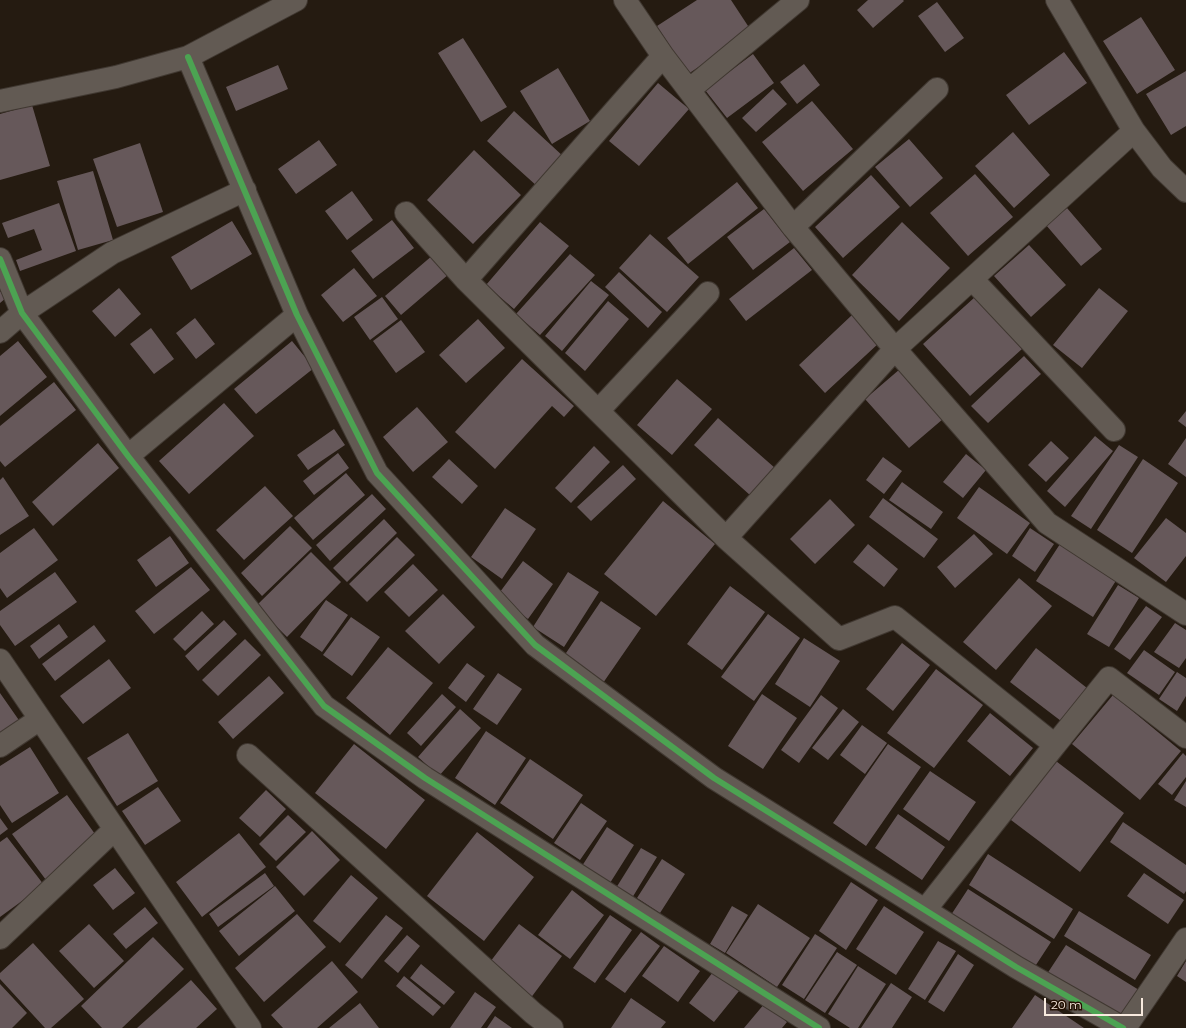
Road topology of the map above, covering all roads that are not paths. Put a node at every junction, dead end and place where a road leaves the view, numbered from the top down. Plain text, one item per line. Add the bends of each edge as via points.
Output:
1 (296, 0) edge
2 (625, 0) edge
3 (798, 0) edge
4 (1057, 0) edge
5 (663, 56) junction
6 (188, 57) junction
7 (937, 89) dead end
8 (689, 90) junction
9 (0, 101) edge
10 (1134, 131) junction
11 (245, 190) junction
12 (1186, 191) edge
13 (406, 213) dead end
14 (792, 227) junction
15 (0, 259) edge
16 (972, 279) junction
17 (466, 280) junction
18 (708, 293) dead end
19 (22, 313) junction
20 (297, 314) junction
21 (0, 332) edge
22 (895, 349) junction
23 (598, 411) junction
24 (1114, 430) dead end
25 (128, 456) junction
26 (726, 538) junction
27 (1186, 614) edge
28 (0, 660) edge
29 (40, 719) junction
30 (1186, 737) edge
31 (1055, 745) junction
32 (0, 746) edge
33 (248, 755) dead end
34 (115, 829) junction
35 (926, 910) junction
36 (0, 938) edge
37 (1186, 939) edge
38 (250, 1028) edge
39 (552, 1028) edge
40 (819, 1028) edge
41 (1124, 1028) edge

1 - 6 street
2 - 5 street
3 - 8 street
4 - 10 street
5 - 8 street
5 - 17 street
6 - 9 street via 116,77
6 - 11 street
7 - 14 street
8 - 14 street
10 - 12 street via 1162,168
10 - 16 street
11 - 19 street via 112,253
11 - 20 street
13 - 17 street
14 - 22 street
15 - 19 street
16 - 22 street
16 - 24 street
17 - 23 street
18 - 23 street
19 - 21 street
19 - 25 street
20 - 25 street
20 - 35 street via 377,473 535,645 714,778
22 - 26 street
22 - 27 street via 1048,523
23 - 26 street
25 - 40 street via 324,706 432,782
26 - 31 street via 839,639 895,617
28 - 29 street
29 - 32 street
29 - 34 street
30 - 31 street via 1109,678
31 - 35 street
33 - 39 street
34 - 36 street
34 - 38 street
35 - 41 street via 1016,967
37 - 41 street

